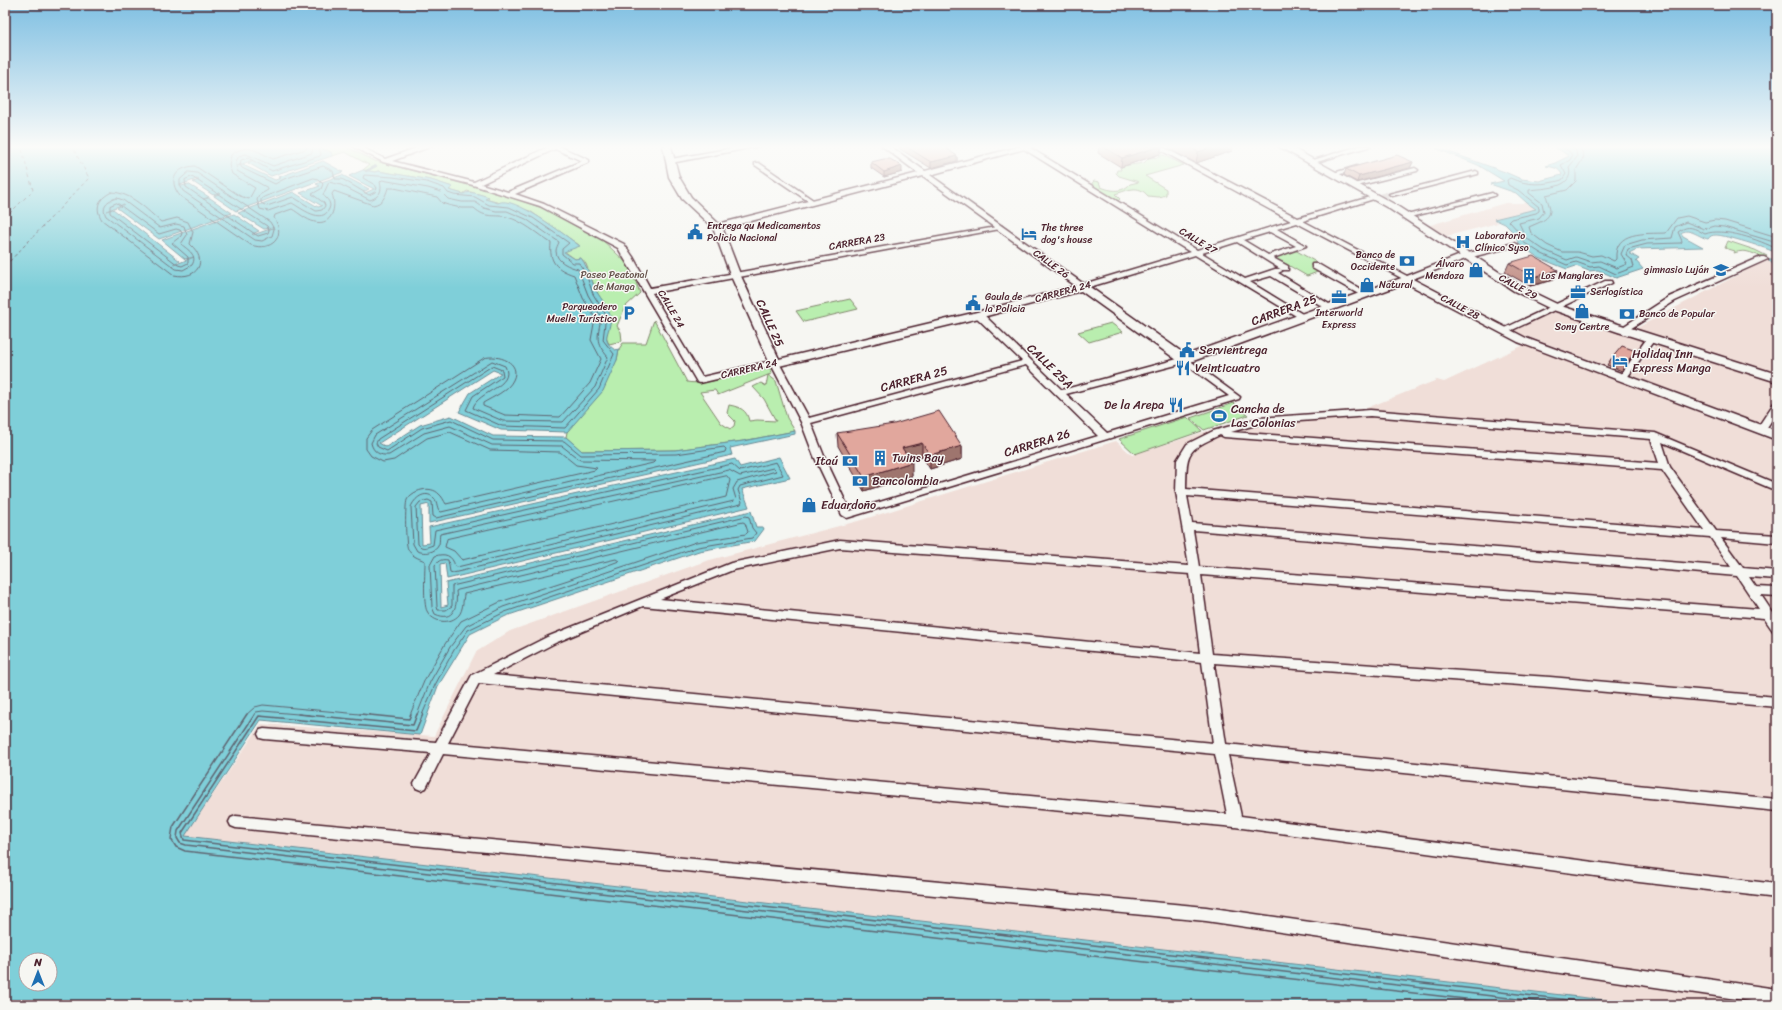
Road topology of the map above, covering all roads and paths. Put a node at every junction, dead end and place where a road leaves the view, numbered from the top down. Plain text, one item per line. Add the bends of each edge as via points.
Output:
1 (507, 193) edge
2 (684, 193) edge
3 (800, 193) edge
4 (848, 193) edge
5 (950, 193) edge
6 (1101, 193) edge
7 (1246, 193) edge
8 (1369, 193) edge
9 (1395, 193) edge
10 (510, 194) joint
11 (1392, 194) tunnel mouth
12 (1492, 195) dead end
13 (1377, 197) junction
14 (813, 202) junction
15 (1406, 216) junction
16 (1297, 220) junction
17 (717, 227) junction
18 (1000, 228) junction
19 (1271, 228) junction
20 (1237, 239) junction
21 (1514, 245) dead end
22 (1196, 252) junction
23 (1466, 256) junction
24 (1268, 257) junction
25 (1764, 259) dead end
26 (1316, 266) dead end
27 (1272, 272) junction
28 (735, 274) junction
29 (1407, 279) junction
30 (1244, 282) junction
31 (1608, 283) dead end
32 (1083, 287) junction
33 (648, 291) junction
34 (1365, 294) junction
35 (1330, 307) junction
36 (1557, 308) junction
37 (979, 315) junction
38 (1301, 317) junction
39 (1505, 330) junction
40 (1622, 330) junction
41 (1651, 339) junction
42 (1185, 360) junction
43 (1029, 362) junction
44 (774, 363) junction
45 (1623, 377) junction
46 (1777, 378) edge
47 (700, 380) joint
48 (1061, 393) junction
49 (1236, 397) joint
50 (1777, 405) edge
51 (806, 422) junction
52 (1761, 430) junction
53 (1216, 433) junction
54 (1104, 436) junction
55 (1655, 436) junction
56 (1777, 436) edge
57 (1665, 467) junction
58 (1777, 488) edge
59 (1181, 492) junction
60 (846, 515) joint
61 (1186, 526) junction
62 (1712, 534) junction
63 (1777, 539) edge
64 (1195, 570) junction
65 (1740, 572) junction
66 (1777, 574) edge
67 (1752, 591) junction
68 (1777, 592) edge
69 (642, 602) junction
70 (1767, 614) junction
71 (1777, 628) edge
72 (1206, 658) junction
73 (476, 678) junction
74 (1777, 702) edge
75 (264, 734) dead end
76 (439, 748) junction
77 (1220, 749) junction
78 (420, 784) dead end
79 (1777, 805) edge
80 (1235, 821) junction
81 (236, 822) dead end
82 (1777, 892) edge
83 (1777, 997) edge

1 - 10 street, CALLE 24
2 - 17 main road, CALLE 25
3 - 14 street
4 - 14 street
5 - 18 street, CALLE 26
6 - 22 street, CALLE 27
7 - 16 street, CALLE 28
8 - 13 main road, CALLE 29
9 - 11 street
10 - 33 street, CALLE 24 via 542,205 621,246
12 - 15 street
13 - 15 main road, CALLE 29
13 - 16 street, CARRERA 24
14 - 17 street
15 - 23 main road, CALLE 29
16 - 19 street, CARRERA 24
16 - 29 street, CALLE 28
17 - 28 main road, CALLE 25
18 - 28 street, CARRERA 23
18 - 32 street, CALLE 26
19 - 20 street, CARRERA 24
19 - 24 street via 1302,246
20 - 22 street, CARRERA 24
20 - 24 street
21 - 23 street, CARRERA 25
22 - 30 street, CALLE 27
22 - 32 street, CARRERA 24
23 - 29 street, CARRERA 25
23 - 36 main road, CALLE 29 via 1518,289
24 - 27 street via 1285,268
25 - 40 street via 1672,299
26 - 34 street
27 - 30 street
27 - 35 street
28 - 33 street, CARRERA 23
28 - 44 main road, CALLE 25
29 - 34 main road, CARRERA 25
29 - 39 main road, CALLE 28
30 - 38 street, CALLE 27
31 - 36 street
32 - 37 main road, CARRERA 24
32 - 42 main road, CALLE 26
33 - 47 street, CALLE 24
34 - 35 main road, CARRERA 25
35 - 38 main road, CARRERA 25
36 - 39 street
36 - 40 main road, CALLE 29
37 - 43 street, CALLE 25A
37 - 44 main road, CARRERA 24
38 - 42 main road, CARRERA 25
39 - 45 main road, CALLE 28 via 1522,340
40 - 41 main road, CALLE 29
41 - 45 street
41 - 46 main road, CALLE 29
42 - 48 street, CARRERA 25
42 - 49 street, CALLE 26
43 - 48 street, CALLE 25A
43 - 51 street, CARRERA 25
44 - 47 street, CARRERA 24
44 - 51 street, CALLE 25
45 - 52 main road, CALLE 28
48 - 54 street, CALLE 25A
49 - 54 street, CARRERA 26
50 - 52 street
51 - 60 street, CALLE 25
52 - 56 main road, CALLE 28
53 - 55 street via 1259,421 1370,413
53 - 57 street
53 - 59 street via 1190,446 1182,460
54 - 60 street, CARRERA 26
55 - 57 street
55 - 58 street
57 - 62 street
59 - 61 street
59 - 62 street
61 - 64 street
61 - 65 street
62 - 63 street
62 - 65 street
64 - 69 street via 840,544 731,567
64 - 70 street
64 - 72 street
65 - 66 street
65 - 67 street
67 - 68 street
67 - 70 street
69 - 72 street
69 - 73 street via 551,640
70 - 71 street
72 - 74 street via 1558,683
72 - 77 street
73 - 76 street
73 - 77 street
75 - 76 street
76 - 78 street
76 - 80 street
77 - 79 street
77 - 80 street
80 - 82 street
81 - 83 street via 1206,914

